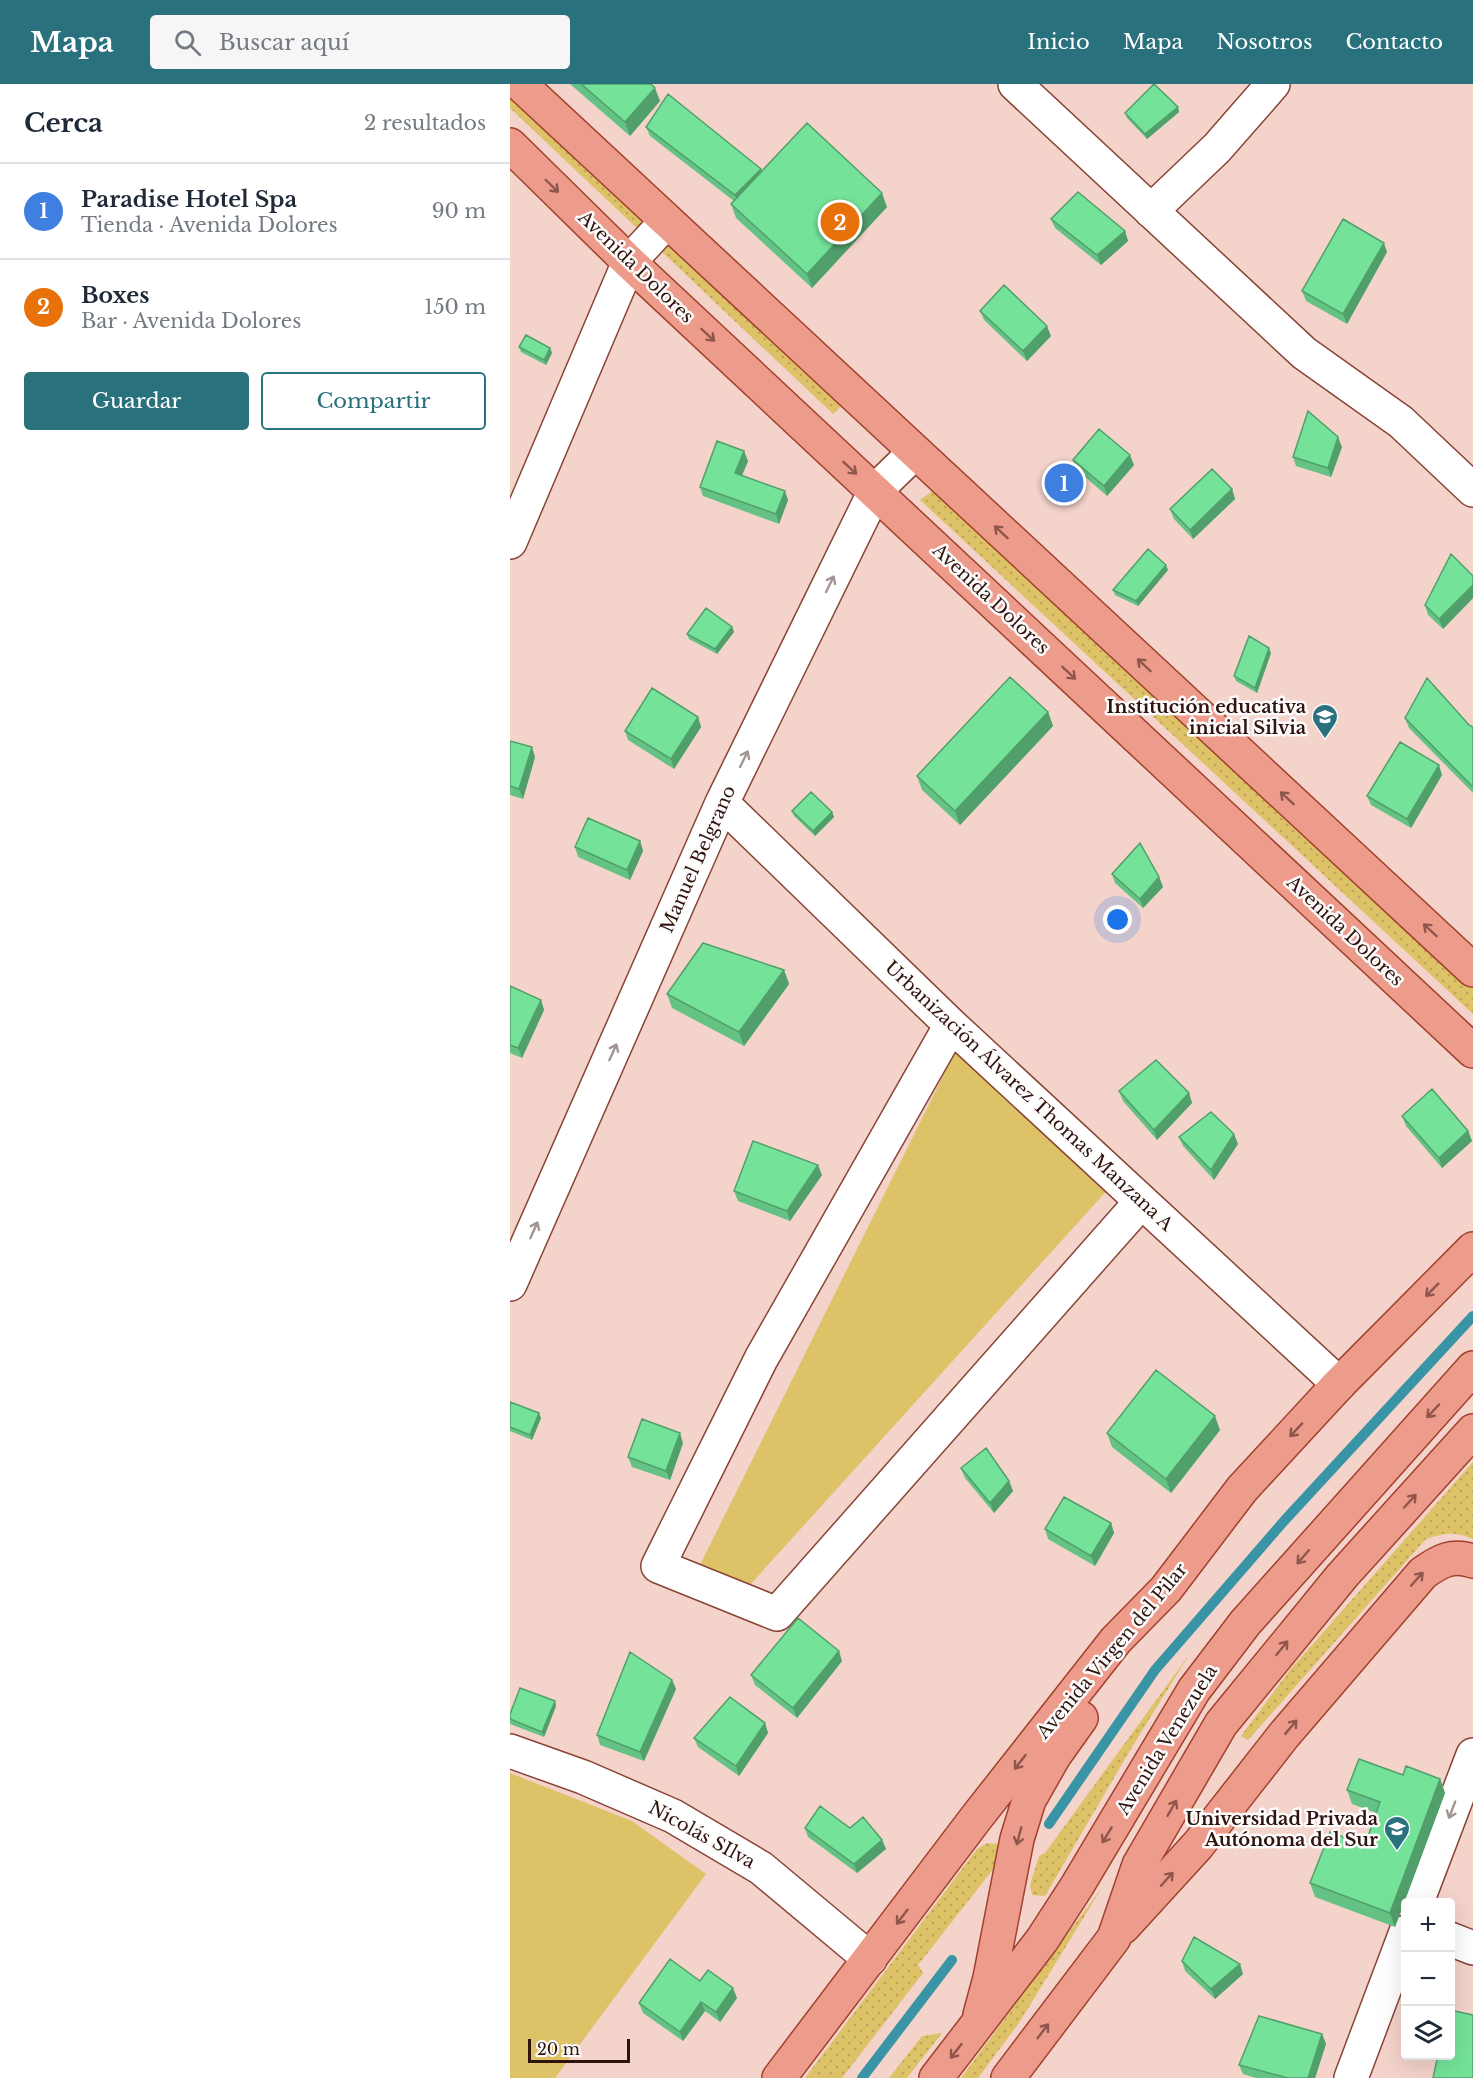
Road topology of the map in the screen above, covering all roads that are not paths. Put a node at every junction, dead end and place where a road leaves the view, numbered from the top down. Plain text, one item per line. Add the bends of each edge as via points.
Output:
1 (519, 84) edge
2 (1015, 84) edge
3 (1273, 84) edge
4 (510, 145) edge
5 (1150, 211) junction
6 (667, 221) junction
7 (629, 262) junction
8 (915, 452) junction
9 (1473, 490) edge
10 (875, 491) junction
11 (510, 542) edge
12 (722, 803) junction
13 (1473, 970) edge
14 (951, 1025) junction
15 (1473, 1052) edge
16 (1141, 1202) junction
17 (1473, 1249) edge
18 (510, 1284) edge
19 (1473, 1368) edge
20 (1339, 1384) junction
21 (1473, 1431) edge
22 (1473, 1561) edge
23 (1166, 1589) junction
24 (510, 1751) edge
25 (1473, 1755) edge
26 (1419, 1898) edge
27 (1114, 1938) junction
28 (1455, 1941) edge
29 (1401, 1945) edge
30 (1473, 1948) edge
31 (870, 1959) junction
32 (977, 2024) junction
33 (779, 2078) edge
34 (936, 2078) edge
35 (1008, 2078) edge
36 (1351, 2078) edge

1 - 6 main road
2 - 5 street
3 - 5 street via 1217,148
4 -> 7 main road, Avenida Dolores
5 - 9 street via 1304,353 1401,422
6 - 7 street
6 - 8 main road
7 -> 10 main road, Avenida Dolores
7 - 11 street
8 - 10 street, Manuel Belgrano
13 -> 8 main road
12 -> 10 street, Manuel Belgrano
10 -> 15 main road, Avenida Dolores
12 - 14 street, Urbanización Álvarez Thomas Manzana A
18 -> 12 street, Manuel Belgrano
14 - 16 street, Urbanización Álvarez Thomas Manzana A
14 - 16 street via 761,1359 658,1566 777,1614
16 - 20 street, Urbanización Álvarez Thomas Manzana A
17 -> 20 main road, Avenida Virgen del Pilar
19 -> 32 main road, Avenida Venezuela via 1253,1614 1194,1690 1077,1886 1012,1982
20 -> 23 main road, Avenida Virgen del Pilar via 1242,1489
27 -> 21 main road, Avenida Venezuela via 1138,1865 1221,1724 1314,1609
27 -> 22 main road via 1198,1845 1284,1735 1423,1573 1442,1559
23 -> 31 main road, Avenida Virgen del Pilar via 1116,1640
23 -> 32 main road via 1029,1800
24 - 31 street, Nicolás SIlva via 673,1816 761,1868
25 -> 26 street
35 -> 27 main road, Avenida Venezuela
28 - 30 street
29 - 36 street
31 - 33 main road, Avenida Virgen del Pilar
32 -> 34 main road, Avenida Venezuela

